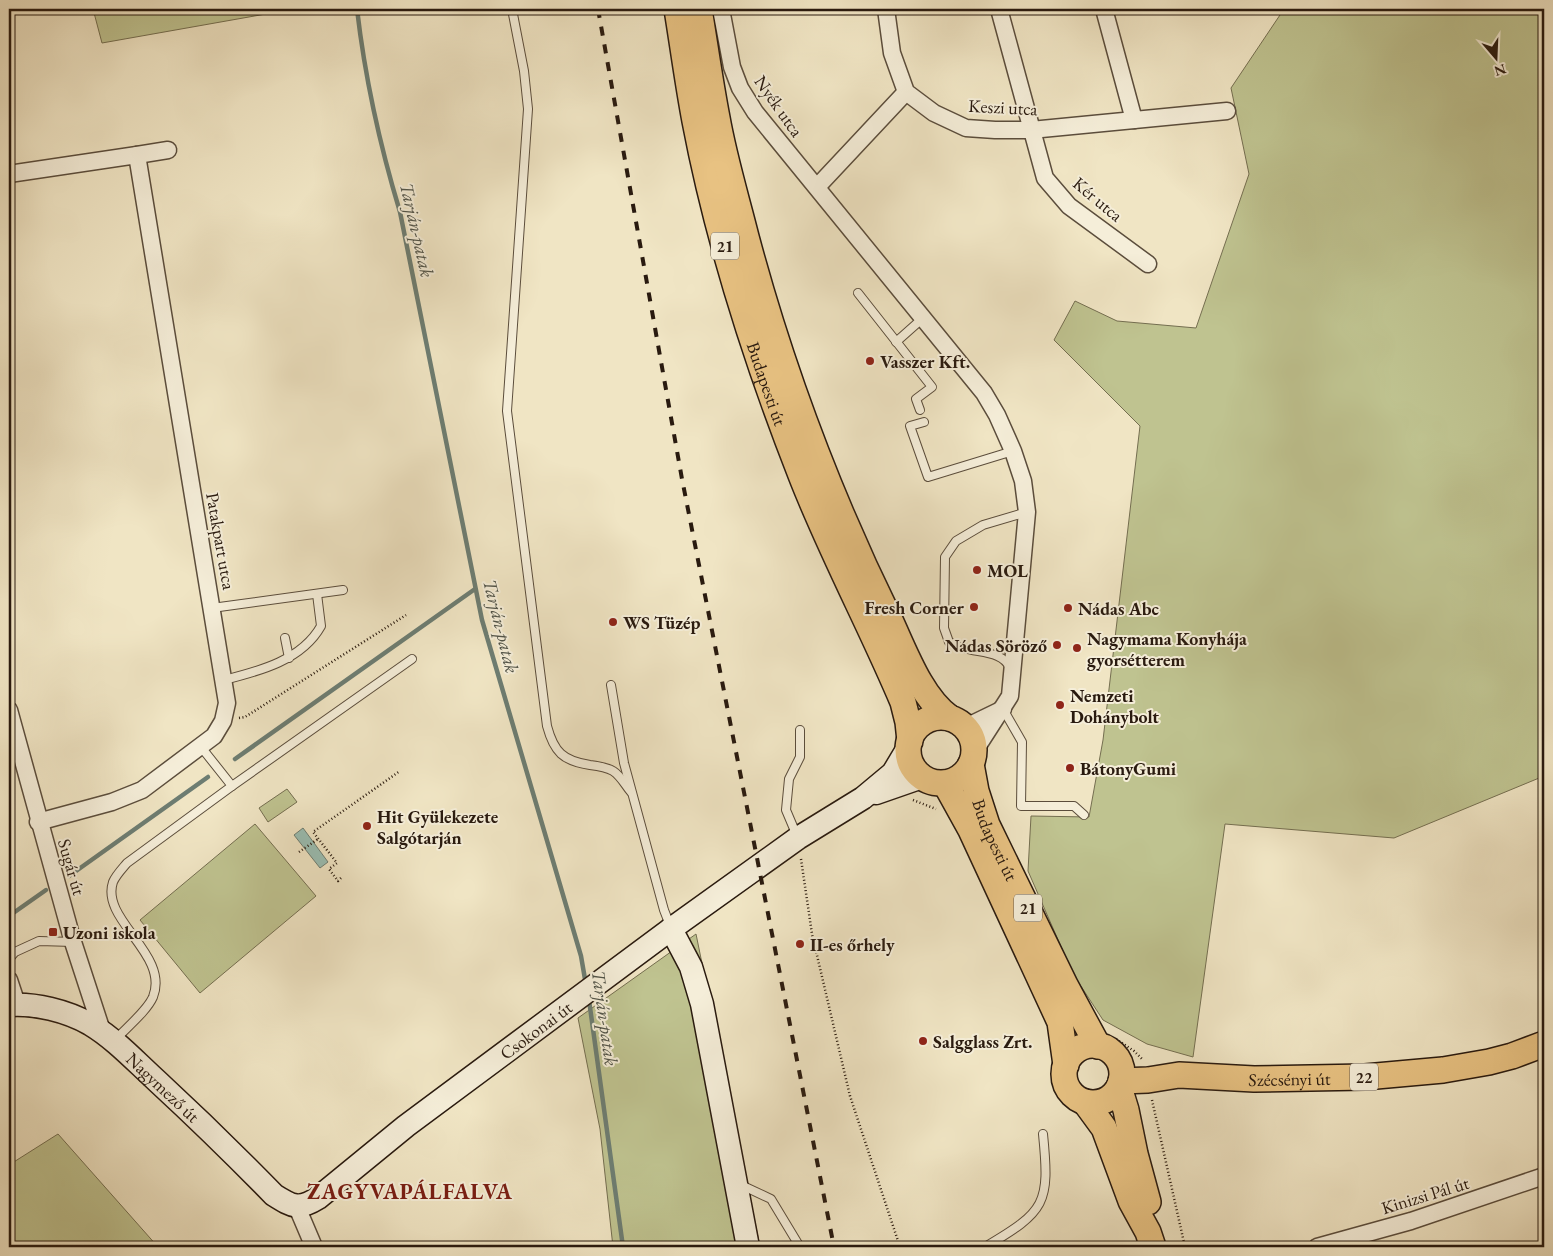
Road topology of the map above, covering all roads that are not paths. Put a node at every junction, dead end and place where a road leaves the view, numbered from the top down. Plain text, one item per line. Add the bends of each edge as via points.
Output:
1 (512, 9) edge
2 (678, 9) edge
3 (699, 9) edge
4 (721, 9) edge
5 (886, 9) edge
6 (999, 9) edge
7 (1104, 9) edge
8 (906, 92) junction
9 (1227, 111) dead end
10 (1134, 120) junction
11 (1031, 130) junction
12 (168, 150) dead end
13 (136, 155) junction
14 (9, 174) edge
15 (817, 187) junction
16 (1148, 264) dead end
17 (858, 293) dead end
18 (923, 318) junction
19 (896, 342) junction
20 (920, 410) dead end
21 (924, 422) dead end
22 (1013, 451) junction
23 (1027, 512) junction
24 (343, 590) dead end
25 (317, 594) junction
26 (212, 608) junction
27 (285, 638) dead end
28 (289, 658) junction
29 (412, 659) dead end
30 (1011, 671) junction
31 (224, 680) junction
32 (611, 685) dead end
33 (1003, 709) junction
34 (9, 710) edge
35 (956, 722) junction
36 (800, 730) dead end
37 (909, 744) junction
38 (202, 747) junction
39 (973, 758) junction
40 (934, 780) junction
41 (232, 786) junction
42 (630, 792) junction
43 (863, 798) junction
44 (1084, 815) dead end
45 (38, 822) junction
46 (798, 838) junction
47 (671, 929) junction
48 (73, 942) junction
49 (9, 959) edge
50 (9, 980) edge
51 (13, 1004) edge
52 (109, 1038) junction
53 (1544, 1044) edge
54 (1066, 1065) junction
55 (1114, 1068) junction
56 (1179, 1075) junction
57 (1085, 1102) junction
58 (1043, 1134) dead end
59 (1544, 1176) edge
60 (735, 1182) junction
61 (297, 1207) junction
62 (1150, 1240) edge
63 (314, 1247) edge
64 (748, 1247) edge
65 (800, 1247) edge
66 (985, 1247) edge
67 (1317, 1247) edge

1 - 42 lane via 528,109 506,411 547,726 554,746 564,757 572,762 614,771
2 - 37 main road, Budapesti út / 21 via 695,121 738,296 801,476 903,702
3 - 35 main road, Budapesti út / 21 via 717,118 735,194 761,291 802,415 875,590 922,687 941,712
4 - 15 street, Nyék utca via 732,67 740,88 755,112
5 - 8 street via 892,53
6 - 11 street, Kér utca
7 - 10 street
8 - 11 street, Keszi utca via 934,113 966,128
8 - 15 street
9 - 10 street, Keszi utca
10 - 11 street, Keszi utca
11 - 16 street, Kér utca via 1045,178 1069,206
12 - 13 street
13 - 14 street
13 - 26 street, Patakpart utca
15 - 18 street
17 - 19 lane
18 - 19 lane
18 - 22 street via 984,393
19 - 20 lane via 932,387 916,398
21 - 22 lane via 910,426 928,478
22 - 23 street via 1023,480
23 - 30 street
23 - 30 lane via 983,525 956,541 945,557 944,628 949,642 994,654 1008,662
24 - 25 lane
25 - 26 lane
25 - 28 lane via 321,626 310,643
26 - 31 street, Patakpart utca
27 - 28 lane
28 - 31 lane
29 - 41 lane
30 - 33 street via 1010,696
31 - 38 street, Patakpart utca via 227,703 223,721
32 - 42 lane
33 - 35 street via 972,724
33 - 39 street
33 - 44 lane via 1022,742 1022,806 1074,806
34 - 45 street, Sugár út
35 - 37 main road via 935,718 922,723 912,734
35 - 39 main road, 21 via 971,737
36 - 46 lane via 800,757 789,779 786,810
37 - 40 main road, 21 via 911,764
37 - 43 main road via 893,774
38 - 41 lane
38 - 45 street, Patakpart utca via 130,796
39 - 40 main road via 968,770 958,779
39 - 55 main road, Budapesti út / 21 via 976,791 987,825 1065,985
40 - 43 main road
40 - 54 main road, Budapesti út / 21 via 975,838 1060,1022
41 - 52 lane via 127,863 114,881 112,898 115,906 150,962 155,984 149,1004
42 - 47 lane
43 - 46 main road, Csokonai út
45 - 48 street, Sugár út
46 - 47 main road, Csokonai út
47 - 60 main road via 691,967 702,1004
47 - 61 main road, Csokonai út via 406,1126 318,1198
48 - 49 lane via 39,941 15,952
48 - 52 street, Sugár út
50 - 51 street
51 - 52 main road, Nagymező út via 65,1013
52 - 61 main road, Nagymező út via 274,1195
53 - 56 main road, Szécsényi út / 22 via 1497,1060 1443,1070 1356,1077 1254,1079
54 - 55 main road via 1073,1054 1085,1047
54 - 57 main road, 21 via 1064,1074 1070,1091
55 - 56 main road, Szécsényi út / 22
55 - 56 main road, Szécsényi út / 22 via 1148,1080
55 - 57 main road via 1112,1096 1102,1102
55 - 62 main road, Budapesti út / 21 via 1148,1199
57 - 62 main road, Budapesti út / 21 via 1104,1128 1131,1201
58 - 66 lane via 1046,1169 1040,1205 1011,1232
59 - 67 street, Kinizsi Pál út via 1411,1221
60 - 64 main road
60 - 65 lane via 770,1200
61 - 63 street

